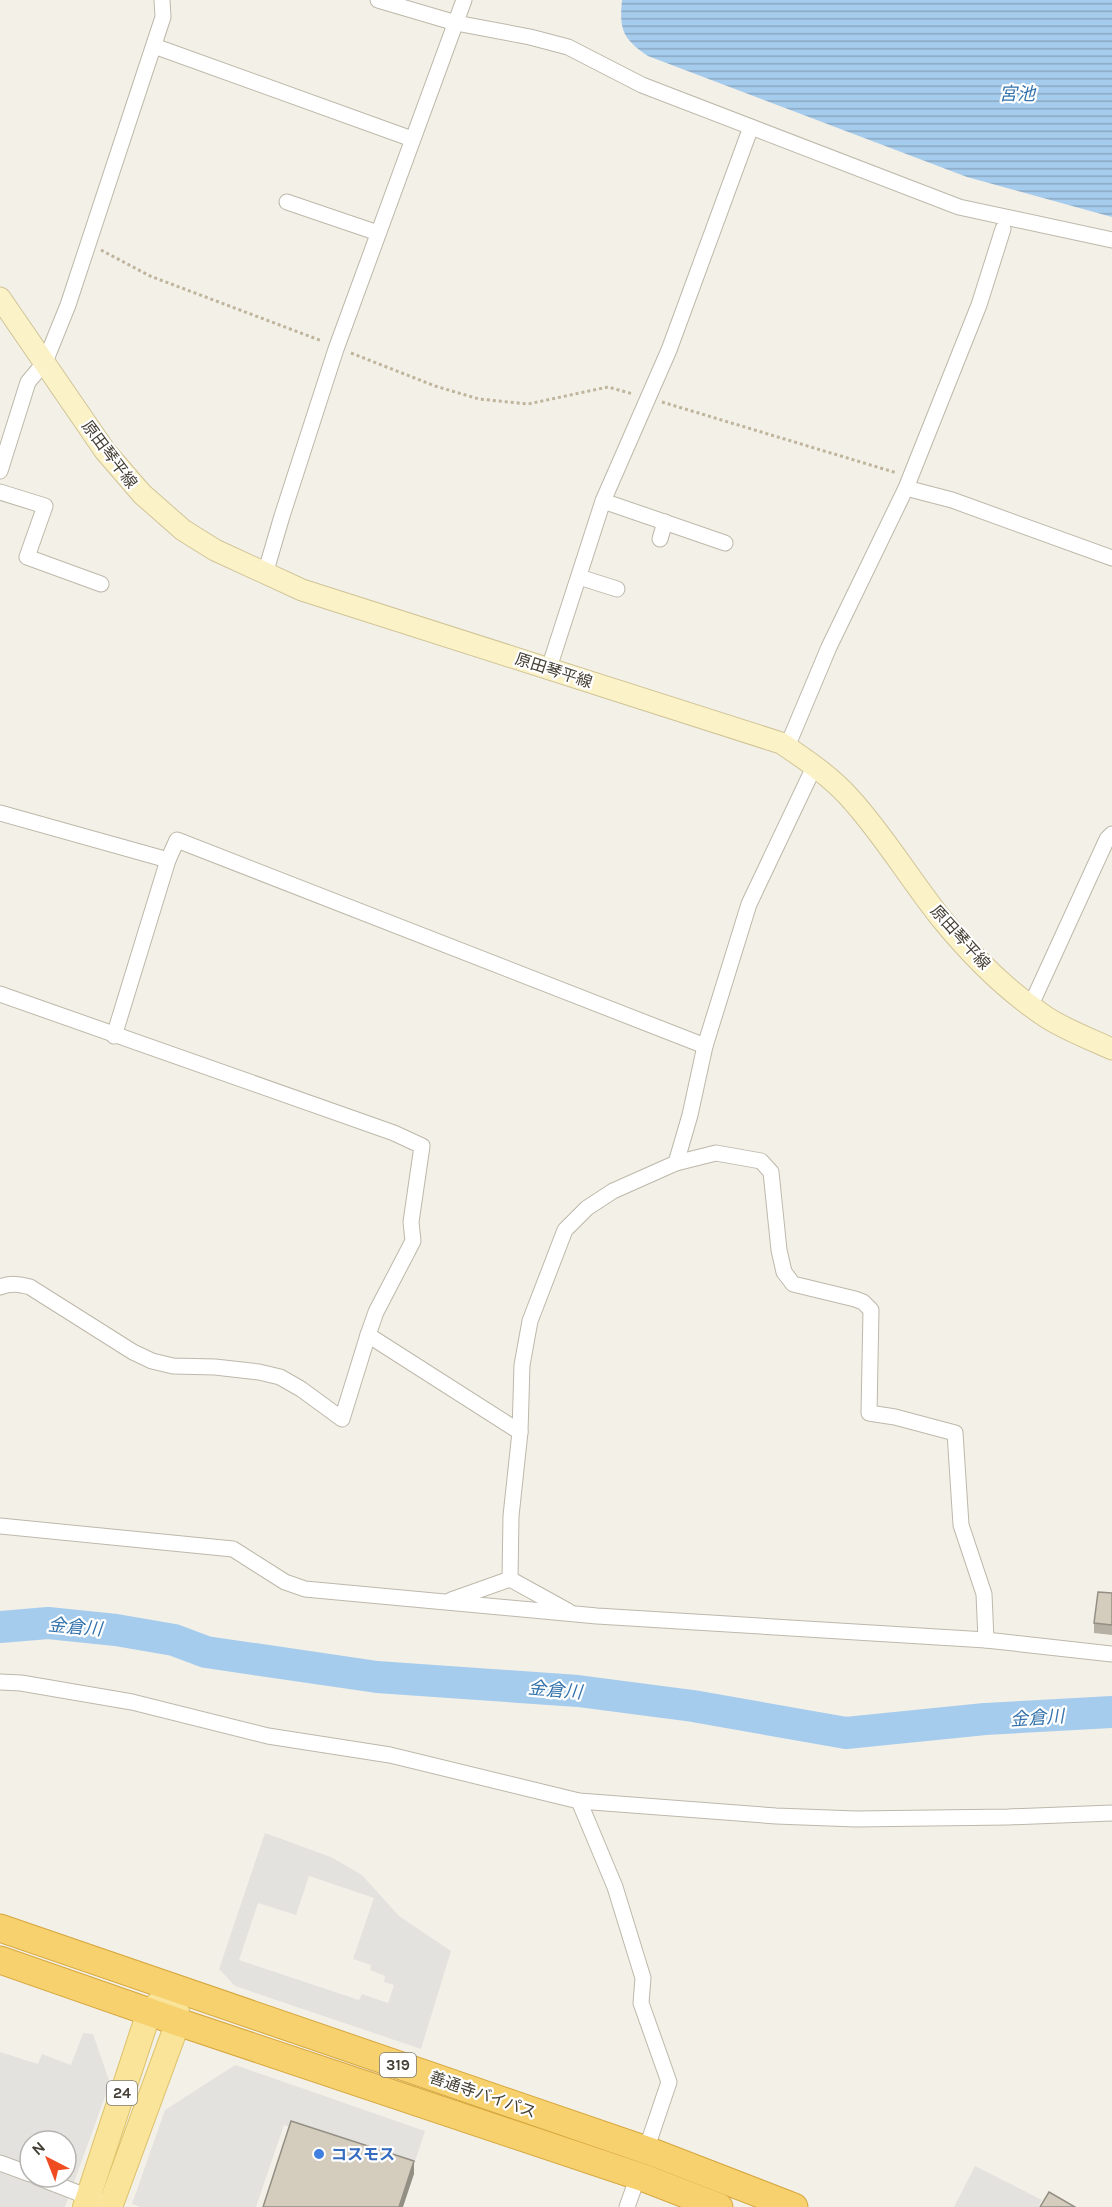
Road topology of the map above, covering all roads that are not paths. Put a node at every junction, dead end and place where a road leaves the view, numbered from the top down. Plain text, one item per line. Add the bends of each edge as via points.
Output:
1 (162, 0) edge
2 (378, 0) edge
3 (464, 0) edge
4 (456, 23) junction
5 (154, 46) junction
6 (751, 127) junction
7 (412, 139) junction
8 (287, 202) dead end
9 (1003, 229) dead end
10 (378, 233) junction
11 (1112, 240) edge
12 (0, 298) edge
13 (45, 362) junction
14 (0, 471) edge
15 (908, 483) junction
16 (0, 492) edge
17 (603, 501) junction
18 (665, 522) junction
19 (660, 539) dead end
20 (725, 543) dead end
21 (1112, 558) edge
22 (265, 574) junction
23 (579, 577) junction
24 (101, 584) dead end
25 (617, 589) dead end
26 (549, 668) junction
27 (787, 747) junction
28 (814, 767) junction
29 (0, 813) edge
30 (1112, 834) edge
31 (168, 860) junction
32 (0, 994) edge
33 (1031, 1005) junction
34 (114, 1036) junction
35 (705, 1046) junction
36 (1112, 1049) edge
37 (676, 1163) junction
38 (0, 1287) edge
39 (368, 1335) junction
40 (520, 1432) junction
41 (0, 1526) edge
42 (510, 1579) junction
43 (446, 1602) junction
44 (573, 1614) junction
45 (986, 1640) junction
46 (1112, 1654) edge
47 (0, 1682) edge
48 (579, 1801) junction
49 (1112, 1813) edge
50 (0, 1928) edge
51 (0, 1960) edge
52 (174, 1989) junction
53 (149, 2012) junction
54 (178, 2022) junction
55 (646, 2150) junction
56 (0, 2163) edge
57 (18, 2170) edge
58 (638, 2176) junction
59 (61, 2189) edge
60 (86, 2202) edge
61 (111, 2207) edge
62 (627, 2207) edge
63 (719, 2207) edge
64 (794, 2207) edge

1 - 5 street via 163,16
2 - 4 street
3 - 4 street
4 - 6 street via 568,47 642,85
4 - 7 street
5 - 7 street
5 - 13 street via 89,244
6 - 11 street via 959,207
6 - 17 street via 669,350
7 - 10 street
8 - 10 street
9 - 15 street via 979,305
10 - 22 street via 337,347
12 - 13 main road, 原田琴平線
13 - 14 street via 28,382
13 - 22 main road, 原田琴平線 via 105,451 142,494 183,530
15 - 21 street
15 - 27 street via 829,647
16 - 24 street via 45,506 27,557
17 - 18 street
17 - 23 street
18 - 19 street
18 - 20 street
22 - 26 main road, 原田琴平線 via 302,590
23 - 25 street
23 - 26 street
26 - 27 main road, 原田琴平線
27 - 28 main road, 原田琴平線
28 - 33 main road, 原田琴平線 via 849,796 967,947
28 - 35 street via 749,904
29 - 31 street
30 - 33 street
31 - 34 street
31 - 35 street via 177,840
32 - 34 street
33 - 36 main road, 原田琴平線 via 1047,1018
34 - 39 street via 422,1146 411,1221 413,1240
35 - 37 street
37 - 40 street via 614,1191 587,1208 565,1230 530,1321 522,1365
37 - 45 street via 716,1153 761,1161 771,1172 784,1272 793,1284 855,1299 871,1310 869,1413 955,1433 961,1525 984,1594
38 - 39 street via 18,1283 30,1287 152,1361 173,1366 259,1371 280,1377 342,1419
39 - 40 street
40 - 42 street via 511,1516
41 - 43 street via 233,1549 285,1582 305,1589
42 - 43 street
42 - 44 street
43 - 44 street
44 - 45 street
45 - 46 street
47 - 48 street via 132,1702 268,1736 390,1755
48 - 49 street via 856,1819
48 - 55 street via 615,1887 643,1978 641,2003 669,2082
50 - 52 highway, 善通寺バイパス / 319
51 - 53 highway, 善通寺バイパス / 319
52 - 53 main road, 24
52 - 54 main road, 24
52 - 55 highway, 善通寺バイパス / 319
53 - 54 highway, 善通寺バイパス / 319
53 - 60 main road, 24
54 - 58 highway, 善通寺バイパス / 319
54 - 61 main road, 24
55 - 64 highway, 善通寺バイパス / 319
56 - 57 street
58 - 62 street
58 - 63 highway, 善通寺バイパス / 319
59 - 60 street
60 - 61 street

